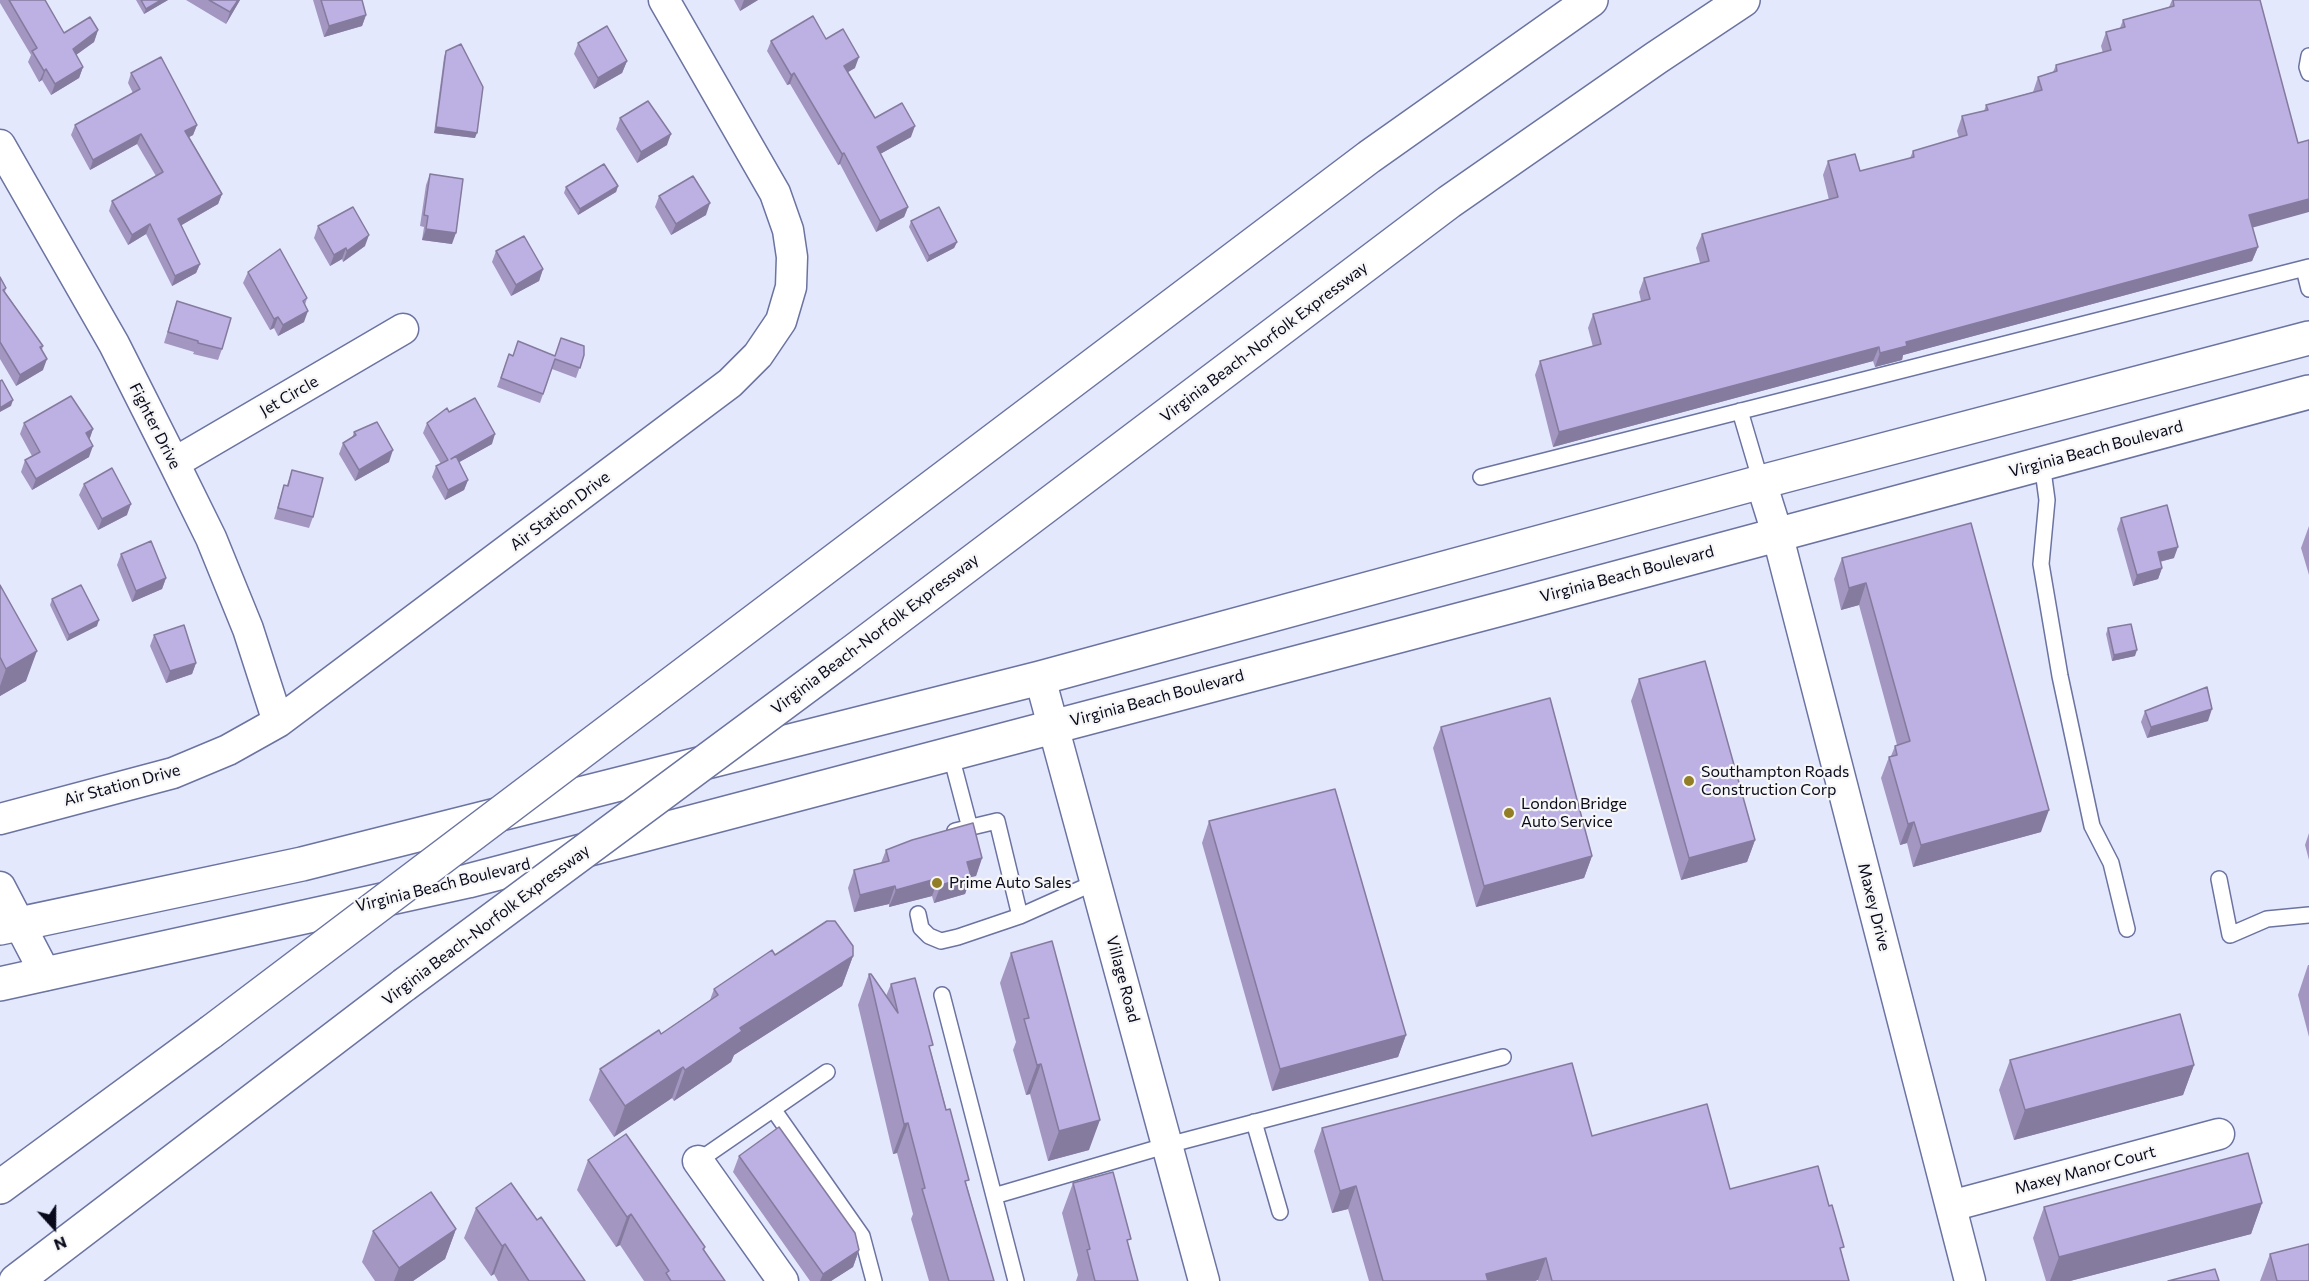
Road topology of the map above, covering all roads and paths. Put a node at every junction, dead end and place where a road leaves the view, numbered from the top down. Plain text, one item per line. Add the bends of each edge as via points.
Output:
1 (664, 0) edge
2 (1591, 0) edge
3 (1743, 0) edge
4 (2309, 56) edge
5 (2309, 73) edge
6 (0, 146) edge
7 (2306, 268) edge
8 (2309, 289) edge
9 (403, 329) dead end
10 (2309, 338) edge
11 (2309, 392) edge
12 (1740, 411) junction
13 (174, 463) junction
14 (2042, 463) junction
15 (1481, 477) dead end
16 (1761, 482) junction
17 (1778, 534) junction
18 (1040, 678) junction
19 (278, 722) junction
20 (1053, 725) junction
21 (950, 752) junction
22 (0, 819) edge
23 (970, 828) junction
24 (936, 836) edge
25 (2219, 879) dead end
26 (1096, 882) junction
27 (0, 887) edge
28 (918, 914) dead end
29 (2309, 915) edge
30 (1020, 916) junction
31 (10, 926) edge
32 (2127, 929) dead end
33 (46, 975) junction
34 (0, 984) edge
35 (942, 995) dead end
36 (1503, 1057) dead end
37 (827, 1072) dead end
38 (773, 1109) junction
39 (1254, 1122) junction
40 (2218, 1134) dead end
41 (1168, 1145) junction
42 (698, 1161) joint
43 (0, 1187) edge
44 (994, 1196) junction
45 (1951, 1206) junction
46 (1280, 1212) dead end
47 (16, 1281) edge
48 (783, 1281) edge
49 (874, 1281) edge
50 (1016, 1281) edge
51 (1204, 1281) edge
52 (1970, 1281) edge

1 - 19 street, Air Station Drive via 775,194 788,230 792,257 791,287 781,321 759,355 730,383
2 - 43 main road, bridge via 1369,157
3 - 47 main road, Virginia Beach-Norfolk Expressway, bridge via 1449,202 404,985
4 - 5 lane
6 - 13 street, Fighter Drive via 114,344
7 - 8 lane
7 - 12 lane
9 - 13 street, Jet Circle
10 - 16 main road
11 - 14 main road, Virginia Beach Boulevard
12 - 15 lane
12 - 16 lane
13 - 19 street, Fighter Drive via 211,538 248,629
14 - 17 main road, Virginia Beach Boulevard
14 - 32 lane via 2047,500 2041,564 2060,676 2092,826 2111,863
16 - 17 street, Maxey Drive
16 - 18 main road
17 - 20 main road, Virginia Beach Boulevard
17 - 45 street, Maxey Drive
18 - 20 street, Village Road
18 - 31 main road via 302,864
19 - 22 street, Air Station Drive via 228,750 173,773
20 - 21 main road, Virginia Beach Boulevard
20 - 26 street, Village Road
21 - 23 lane
21 - 33 main road, Virginia Beach Boulevard via 468,881
23 - 24 lane
23 - 30 lane via 997,821
25 - 29 lane via 2230,935 2267,919
26 - 30 lane
26 - 41 street, Village Road
27 - 31 street
28 - 30 lane via 921,928 941,941
31 - 33 street
33 - 34 main road, Virginia Beach Boulevard
35 - 44 lane
36 - 39 lane
37 - 38 lane
38 - 42 lane
38 - 49 lane via 862,1236
39 - 41 lane
39 - 46 lane
40 - 45 street, Maxey Manor Court
41 - 44 lane
41 - 51 street, Village Road
42 - 48 street
44 - 50 lane
45 - 52 street, Maxey Drive

